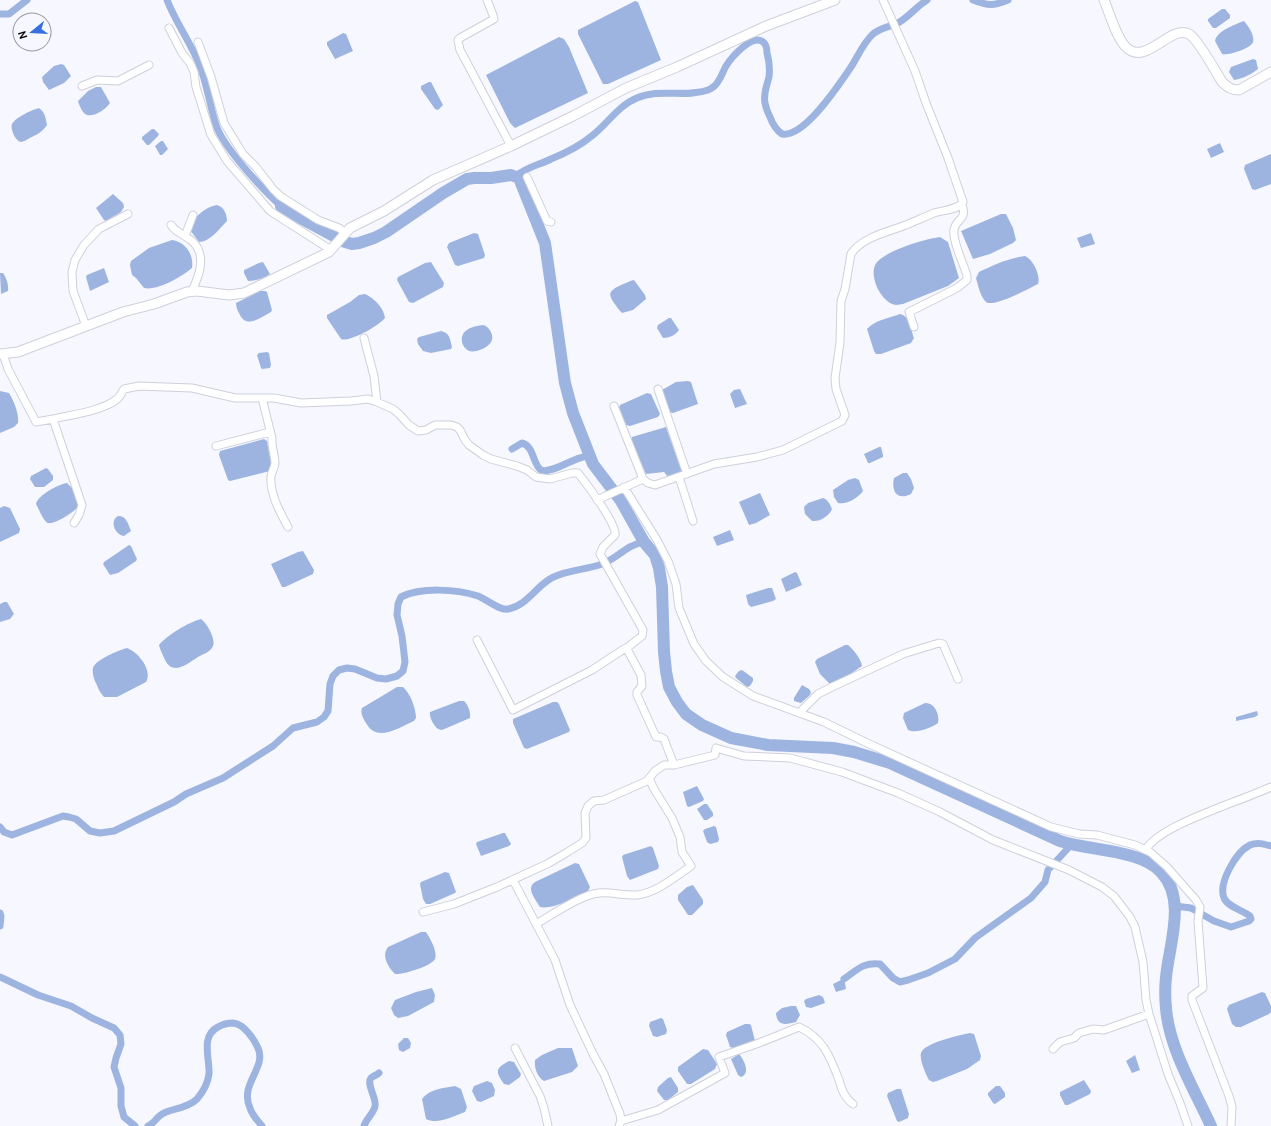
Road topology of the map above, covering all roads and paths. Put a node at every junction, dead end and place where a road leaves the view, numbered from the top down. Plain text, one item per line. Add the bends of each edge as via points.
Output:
1 (487, 0) edge
2 (835, 0) edge
3 (883, 0) edge
4 (1104, 0) edge
5 (169, 28) dead end
6 (198, 42) dead end
7 (149, 65) dead end
8 (1271, 72) edge
9 (82, 86) dead end
10 (511, 146) junction
11 (527, 177) dead end
12 (962, 205) junction
13 (128, 214) dead end
14 (193, 215) dead end
15 (551, 222) dead end
16 (171, 225) dead end
17 (344, 234) junction
18 (184, 236) junction
19 (332, 249) junction
20 (192, 291) junction
21 (86, 326) junction
22 (914, 327) dead end
23 (364, 338) dead end
24 (2, 354) edge
25 (658, 389) dead end
26 (262, 398) junction
27 (377, 402) junction
28 (614, 406) dead end
29 (53, 419) junction
30 (270, 432) junction
31 (216, 446) dead end
32 (686, 474) junction
33 (679, 476) junction
34 (643, 478) junction
35 (622, 488) junction
36 (597, 500) junction
37 (693, 521) dead end
38 (74, 523) dead end
39 (288, 527) dead end
40 (477, 640) dead end
41 (628, 648) junction
42 (958, 679) dead end
43 (799, 713) junction
44 (674, 765) junction
45 (649, 778) junction
46 (1271, 787) edge
47 (1145, 850) junction
48 (513, 880) junction
49 (423, 912) dead end
50 (536, 924) junction
51 (1149, 1014) junction
52 (516, 1048) dead end
53 (1053, 1049) dead end
54 (853, 1104) dead end
55 (620, 1124) edge
56 (548, 1126) edge
57 (1188, 1126) edge
58 (1231, 1126) edge

1 - 10 street via 494,19 458,40 467,64
2 - 10 street via 766,26 626,88
3 - 12 street via 915,71 962,198
4 - 8 street via 1121,40 1132,52 1138,53 1185,32 1195,39 1222,82 1233,90 1239,90
5 - 19 street via 194,72 211,135 227,161 270,211
6 - 17 street via 224,123 243,154 280,196 318,220 339,228
7 - 9 street via 118,82 97,80
10 - 17 street via 433,180 384,211 350,228
11 - 15 street via 548,221
12 - 22 street via 964,213 955,226 954,234 967,280 957,288 909,312
12 - 32 street via 879,235 861,244 851,254 841,301 840,343 835,378 845,415 842,421 783,450 714,464
13 - 21 street via 99,229 84,245 75,260 72,272 73,290
14 - 18 street
16 - 18 street
17 - 19 street
18 - 20 street via 198,248 201,259 199,277
19 - 20 street via 239,294
20 - 21 street
21 - 24 street via 18,352
23 - 27 street via 374,376
24 - 29 street via 36,422
25 - 32 street
26 - 27 street via 301,403 368,399
26 - 29 street via 235,398 192,388 139,386 124,389 118,398 95,409
26 - 30 street
27 - 36 street via 393,409 418,430 426,430 435,425 457,427 469,445 483,455 491,460 517,466 536,477 550,479 578,473
28 - 34 street
29 - 38 street via 82,505
30 - 31 street
30 - 39 street via 275,464 270,476 271,488
32 - 33 street
33 - 34 street via 655,484
33 - 37 street
34 - 35 street
35 - 36 street
35 - 43 street via 668,561 676,584 679,608 694,644 706,661 723,678 752,696
36 - 41 street via 611,521 615,533 600,554 643,630 642,636
40 - 41 street via 513,710 592,670
41 - 44 street via 641,675 642,686 637,692 638,699 654,734 664,739
42 - 43 street via 943,644 939,643 903,654 818,694
43 - 47 street via 1052,826 1079,834 1097,835
44 - 45 street via 664,766
44 - 51 street via 715,755 716,748 744,756 790,758 818,765 898,793 994,840 1069,870 1102,887 1114,896 1135,927 1143,962
45 - 48 street via 604,800 594,801 585,813 586,838 582,844
45 - 50 street via 672,818 680,837 682,852 691,866 667,884 642,894 605,892 588,896
46 - 47 street via 1165,832
47 - 58 street via 1167,867 1200,907 1198,921 1203,988 1192,996 1192,1000 1229,1096 1232,1107
48 - 49 street via 454,904
48 - 50 street
50 - 55 street via 555,960 570,1005 604,1074 620,1114
51 - 53 street via 1104,1030 1093,1028 1079,1033 1074,1038 1060,1042
51 - 57 street
52 - 56 street via 540,1096
54 - 55 street via 844,1095 826,1050 819,1041 799,1027 719,1057 725,1073 658,1110

